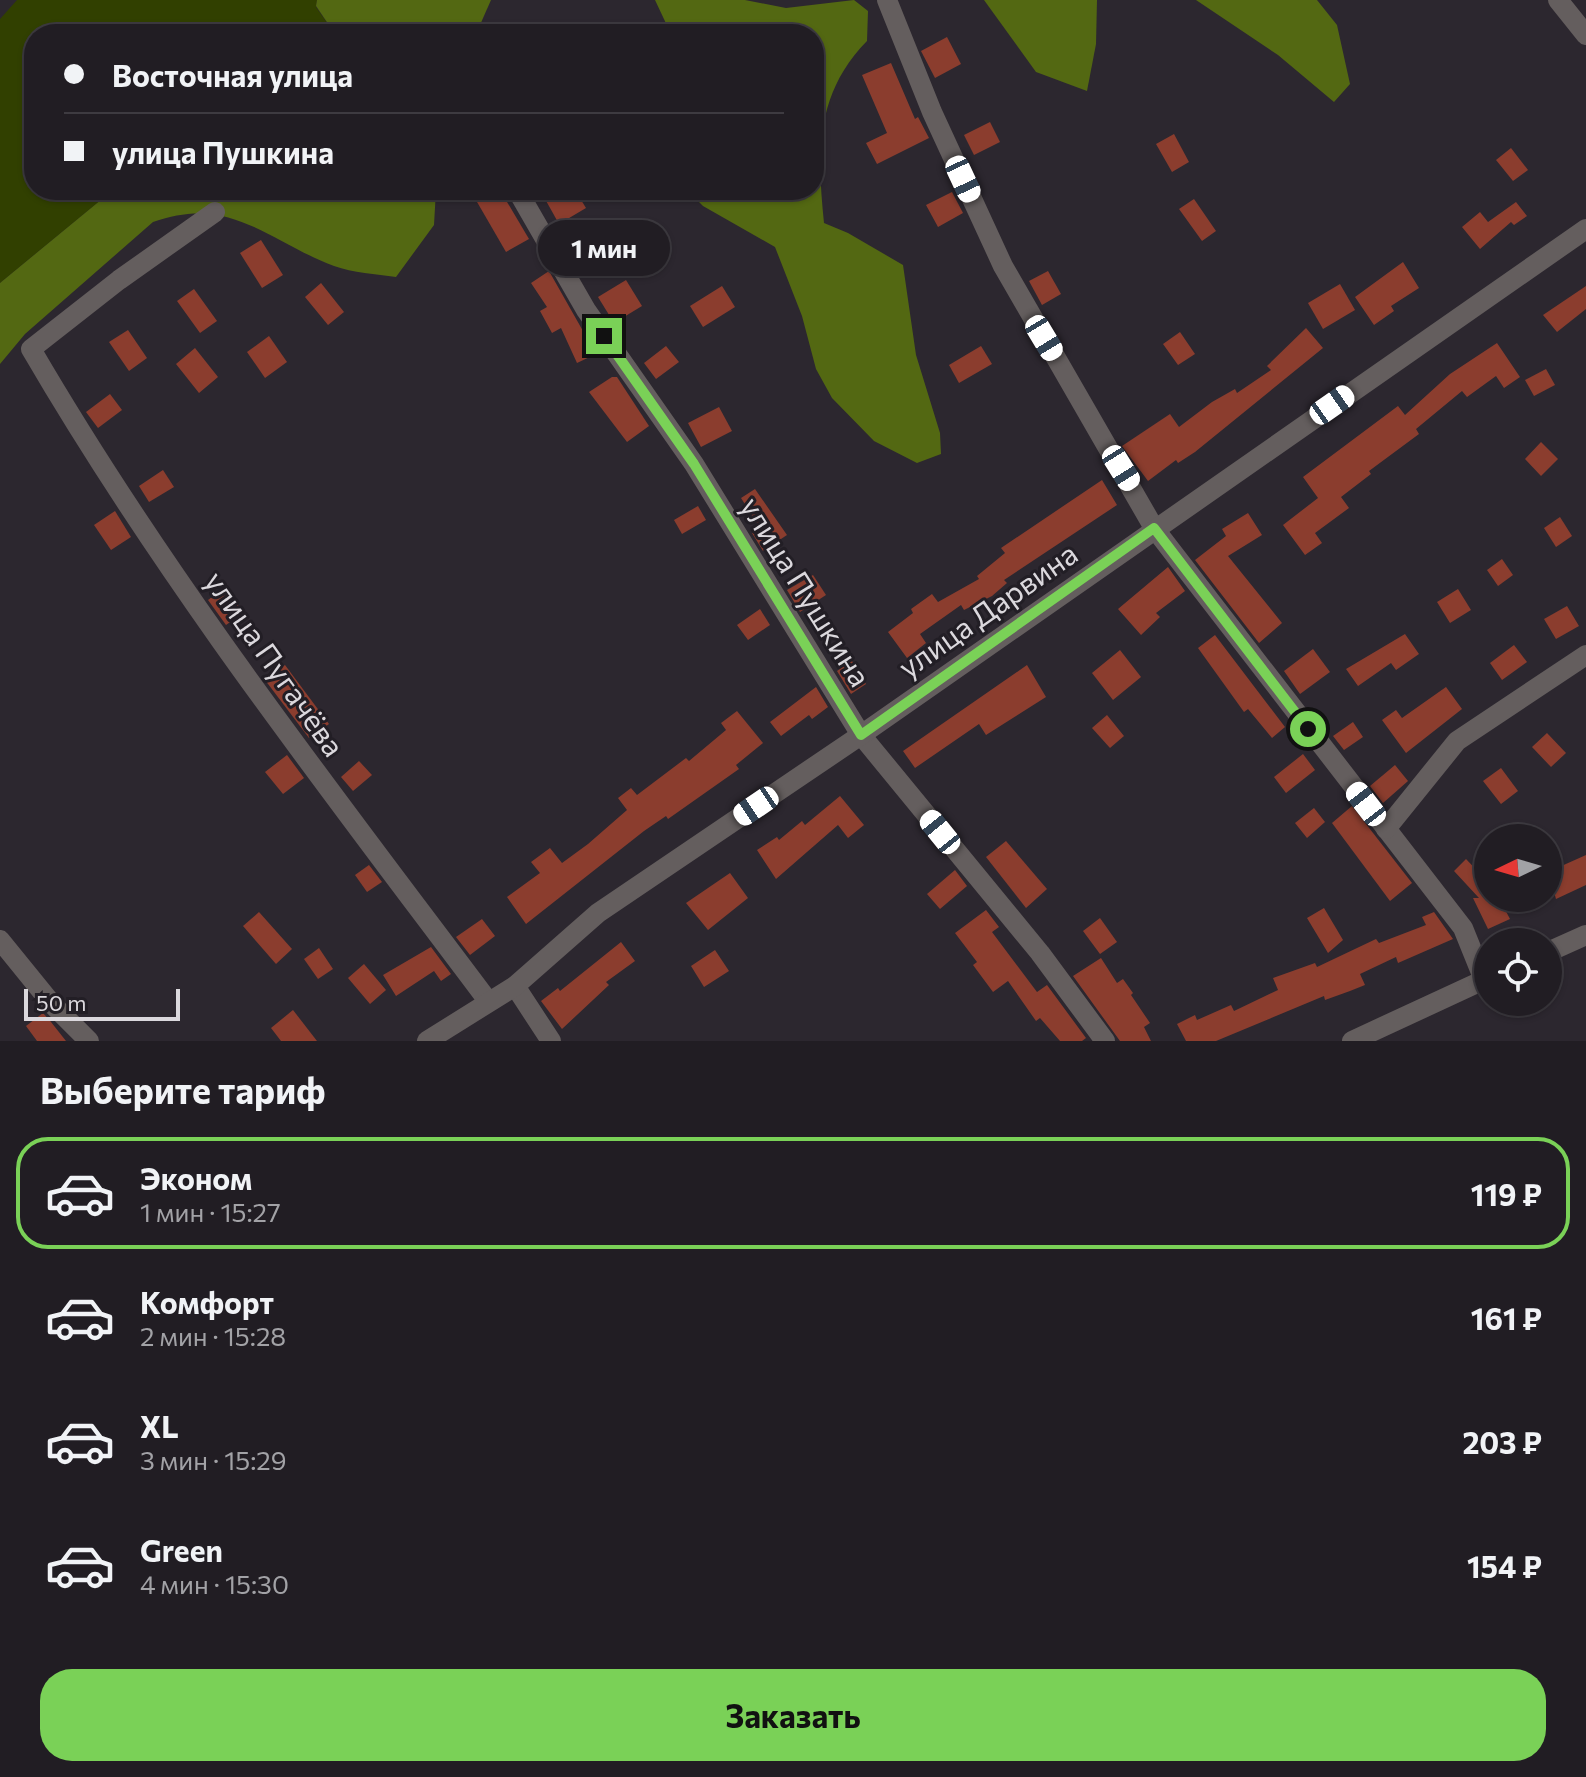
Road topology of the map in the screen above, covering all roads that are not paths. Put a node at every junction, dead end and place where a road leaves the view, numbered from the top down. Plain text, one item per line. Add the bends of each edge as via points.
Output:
1 (887, 0) edge
2 (1558, 0) edge
3 (1586, 35) edge
4 (523, 200) edge
5 (215, 212) dead end
6 (1586, 229) edge
7 (1154, 528) junction
8 (1586, 655) edge
9 (861, 735) junction
10 (1386, 829) junction
11 (1586, 935) edge
12 (0, 940) edge
13 (1562, 946) edge
14 (1474, 952) edge
15 (1474, 985) edge
16 (515, 986) junction
17 (488, 1001) junction
18 (89, 1041) edge
19 (427, 1041) edge
20 (551, 1041) edge
21 (1105, 1041) edge
22 (1352, 1041) edge

1 - 7 street via 1003,266
2 - 3 street
4 - 9 street, улица Пушкина via 586,310 694,464
5 - 17 street, улица Пугачёва via 31,349 80,434 258,695
6 - 7 street, улица Дарвина
7 - 9 street, улица Дарвина
7 - 10 street
8 - 10 street via 1457,741
9 - 16 street, улица Дарвина via 598,913
9 - 21 street, улица Пушкина via 1040,953
10 - 14 street via 1463,928
11 - 13 street
12 - 18 street
15 - 22 street
16 - 17 street, улица Дарвина
16 - 20 street
17 - 19 street, улица Дарвина

